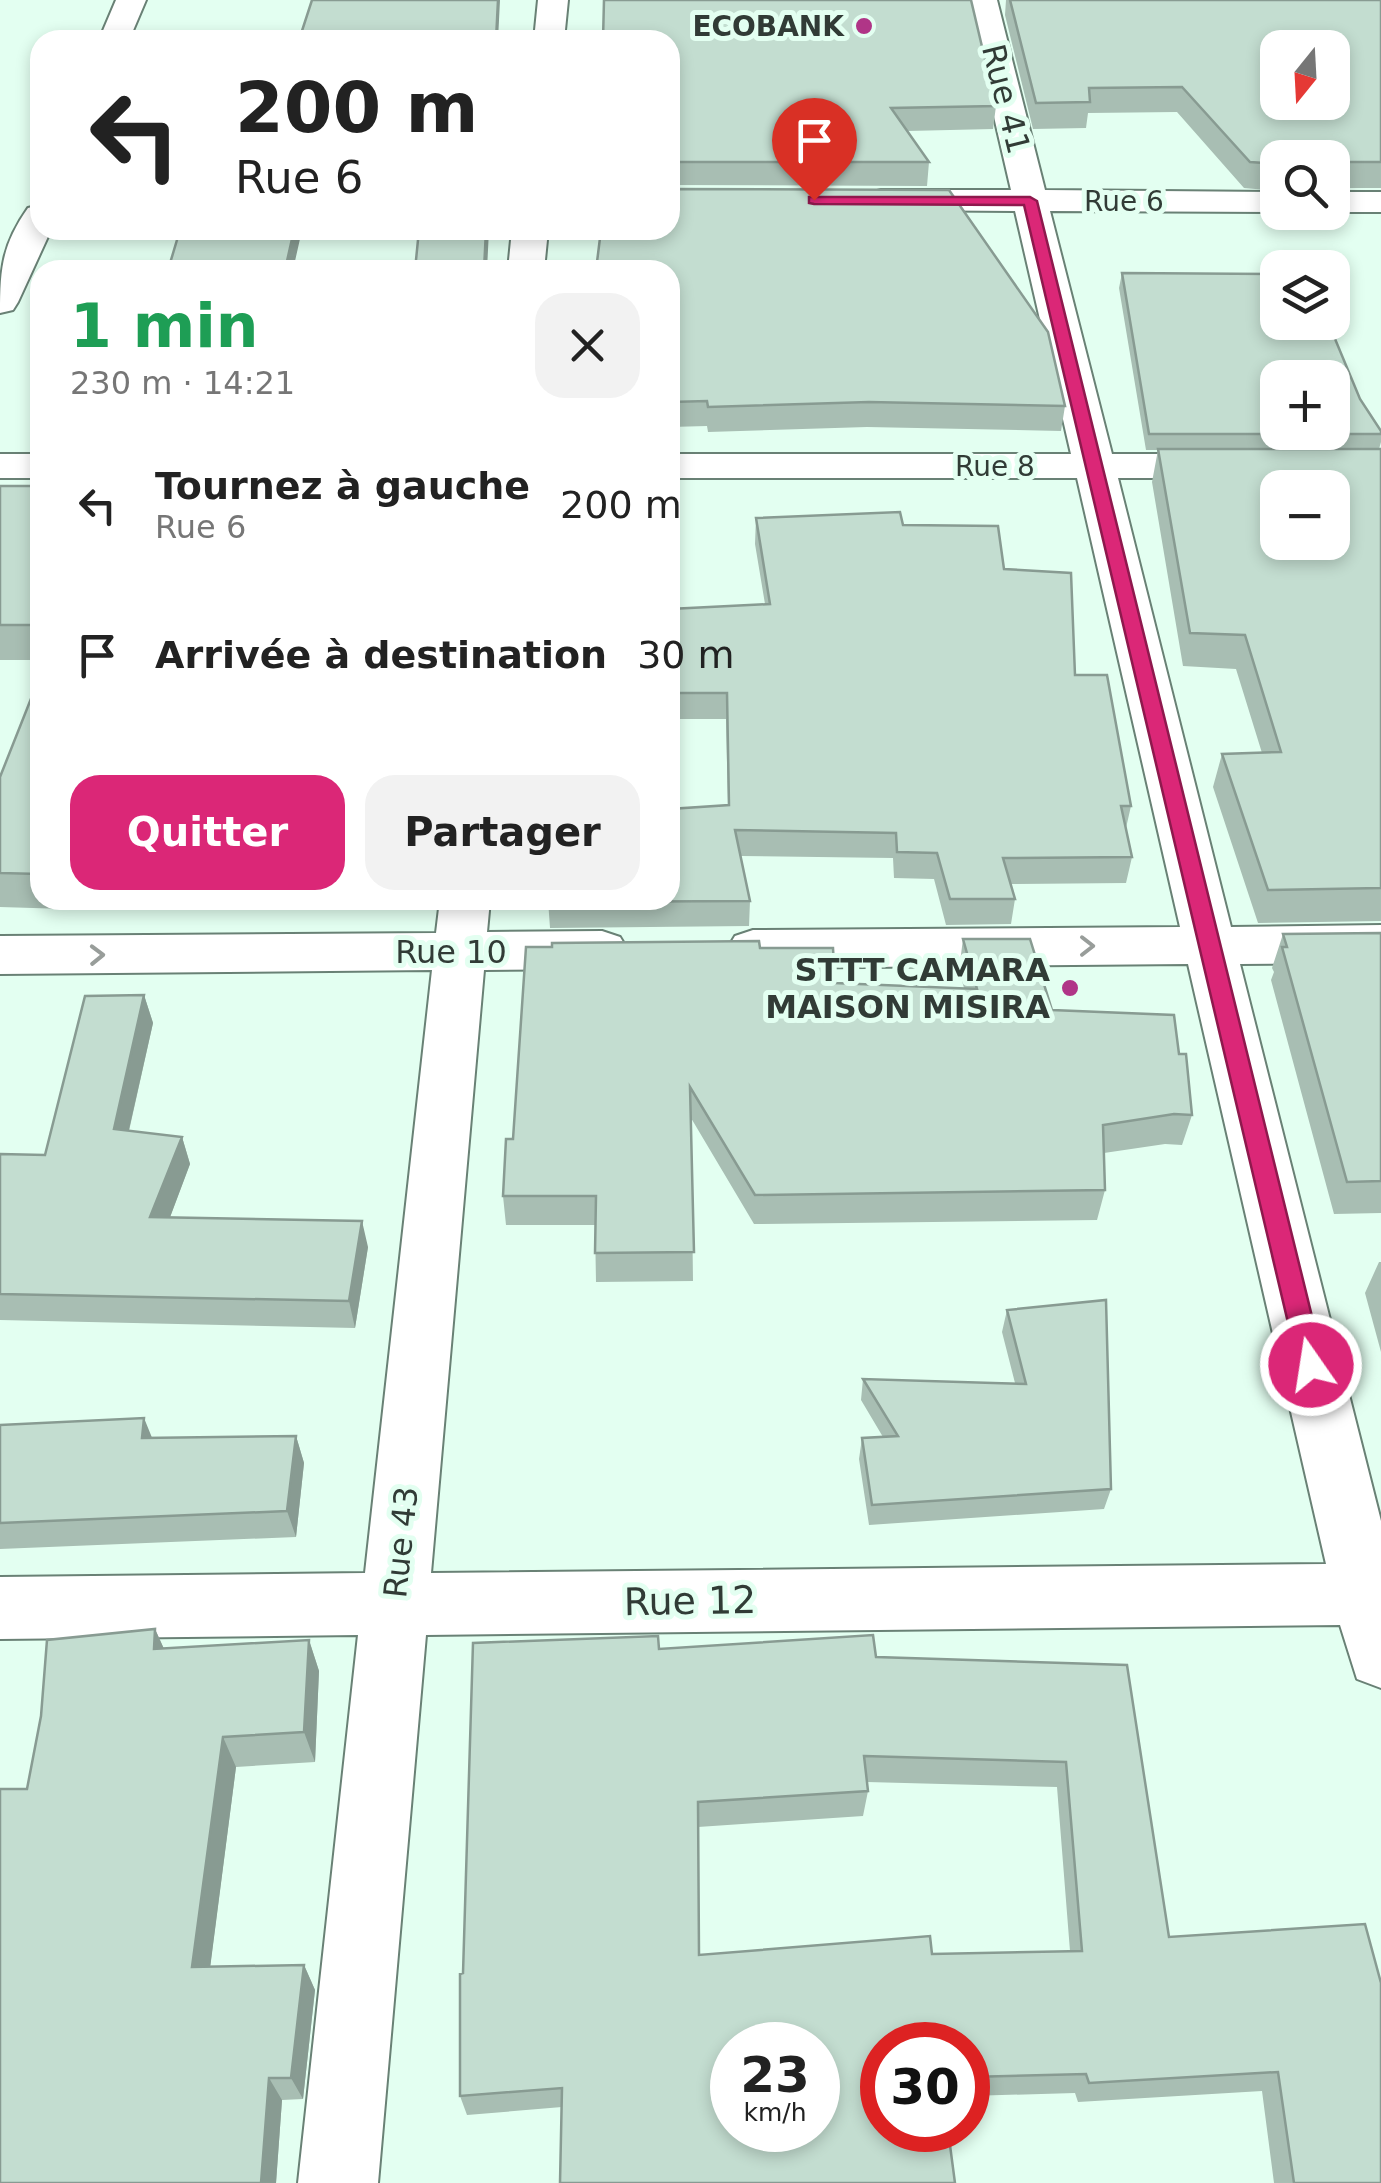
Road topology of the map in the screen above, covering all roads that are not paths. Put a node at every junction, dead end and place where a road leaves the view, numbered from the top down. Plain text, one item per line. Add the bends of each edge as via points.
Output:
1 (131, 0) edge
2 (553, 0) edge
3 (982, 0) edge
4 (118, 30) edge
5 (550, 30) edge
6 (841, 200) edge
7 (1030, 201) junction
8 (1260, 202) edge
9 (1350, 202) edge
10 (1381, 202) edge
11 (30, 237) edge
12 (0, 302) edge
13 (0, 466) edge
14 (30, 466) edge
15 (680, 466) edge
16 (1094, 466) junction
17 (1266, 466) edge
18 (462, 926) edge
19 (1381, 944) edge
20 (1210, 945) junction
21 (0, 956) edge
22 (395, 1604) junction
23 (0, 1608) edge
24 (1376, 1615) edge
25 (338, 2183) edge

1 - 4 street
2 - 5 street
3 - 7 street, Rue 41
6 - 7 street, Rue 6
7 - 8 street, Rue 6
7 - 16 street, Rue 41
9 - 10 street
11 - 12 street
13 - 14 street
15 - 16 street, Rue 8
16 - 17 street, Rue 8
16 - 20 street, Rue 41
18 -> 20 street, Rue 10 via 677,950
21 -> 18 street, Rue 10
18 - 22 street, Rue 43
19 - 20 street, Rue 10
20 - 24 street, Rue 41
22 - 23 street, Rue 12
22 - 24 street, Rue 12
22 - 25 street, Rue 43

